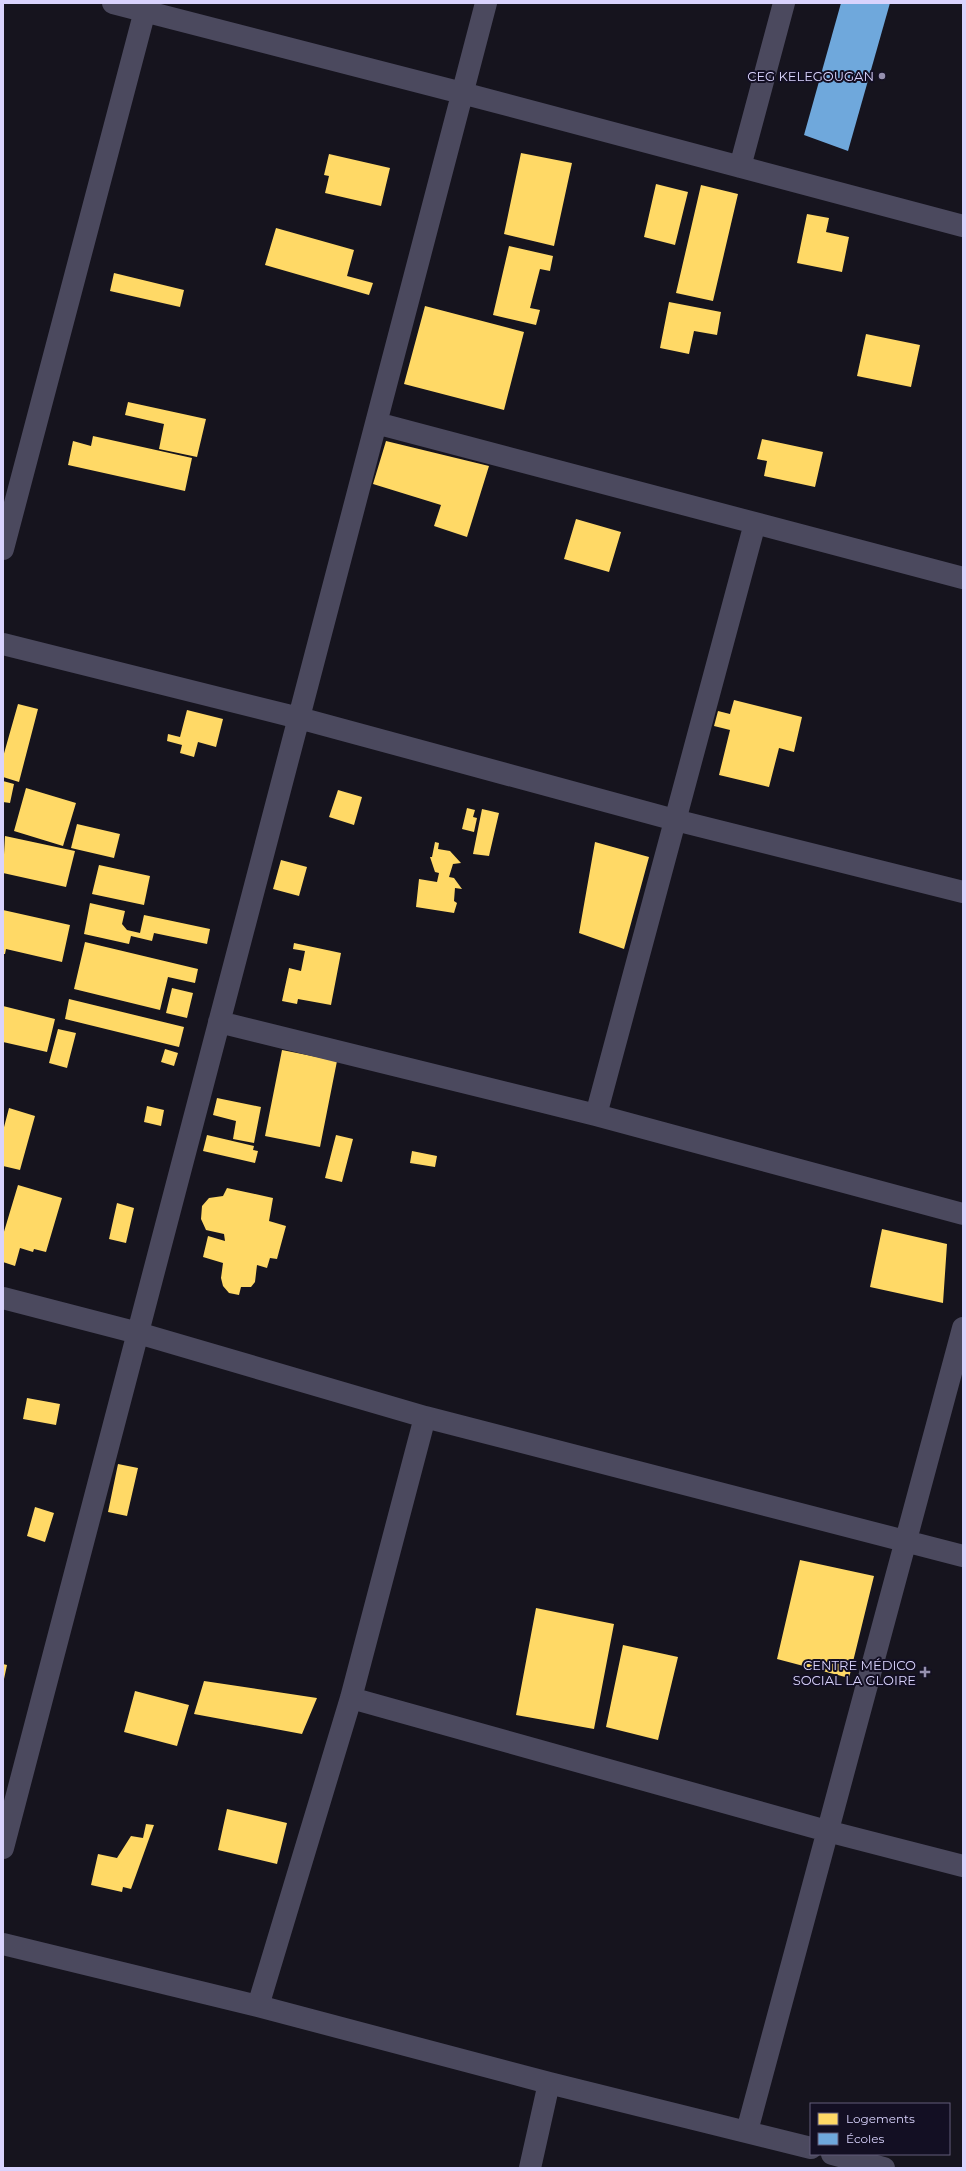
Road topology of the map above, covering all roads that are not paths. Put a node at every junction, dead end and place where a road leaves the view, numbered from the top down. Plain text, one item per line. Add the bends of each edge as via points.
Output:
1 (113, 3) edge
2 (486, 3) edge
3 (784, 3) edge
4 (146, 7) edge
5 (462, 93) junction
6 (740, 167) junction
7 (963, 226) edge
8 (376, 423) junction
9 (755, 523) junction
10 (3, 549) edge
11 (963, 578) edge
12 (3, 644) edge
13 (299, 718) junction
14 (675, 820) junction
15 (963, 892) edge
16 (219, 1022) junction
17 (596, 1115) junction
18 (963, 1214) edge
19 (3, 1298) edge
20 (963, 1328) edge
21 (138, 1333) junction
22 (426, 1417) junction
23 (906, 1542) junction
24 (963, 1556) edge
25 (351, 1698) junction
26 (827, 1831) junction
27 (3, 1848) edge
28 (963, 1866) edge
29 (3, 1944) edge
30 (258, 2006) junction
31 (549, 2083) junction
32 (747, 2130) junction
33 (810, 2148) edge
34 (836, 2155) edge
35 (530, 2168) edge
36 (884, 2168) edge

1 - 4 street
2 - 5 street
3 - 6 street
4 - 5 street
4 - 10 street
5 - 6 street
5 - 8 street
6 - 7 street
8 - 9 street
8 - 13 street
9 - 11 street
9 - 14 street
12 - 13 street
13 - 14 street
13 - 16 street
14 - 15 street
14 - 17 street
16 - 17 street
16 - 21 street
17 - 18 street
19 - 21 street
20 - 23 street
21 - 22 street
21 - 27 street
22 - 23 street
22 - 25 street
23 - 24 street
23 - 26 street
25 - 26 street
25 - 30 street
26 - 28 street
26 - 32 street
29 - 30 street
30 - 31 street
31 - 32 street
31 - 35 street
32 - 33 street
34 - 36 street

